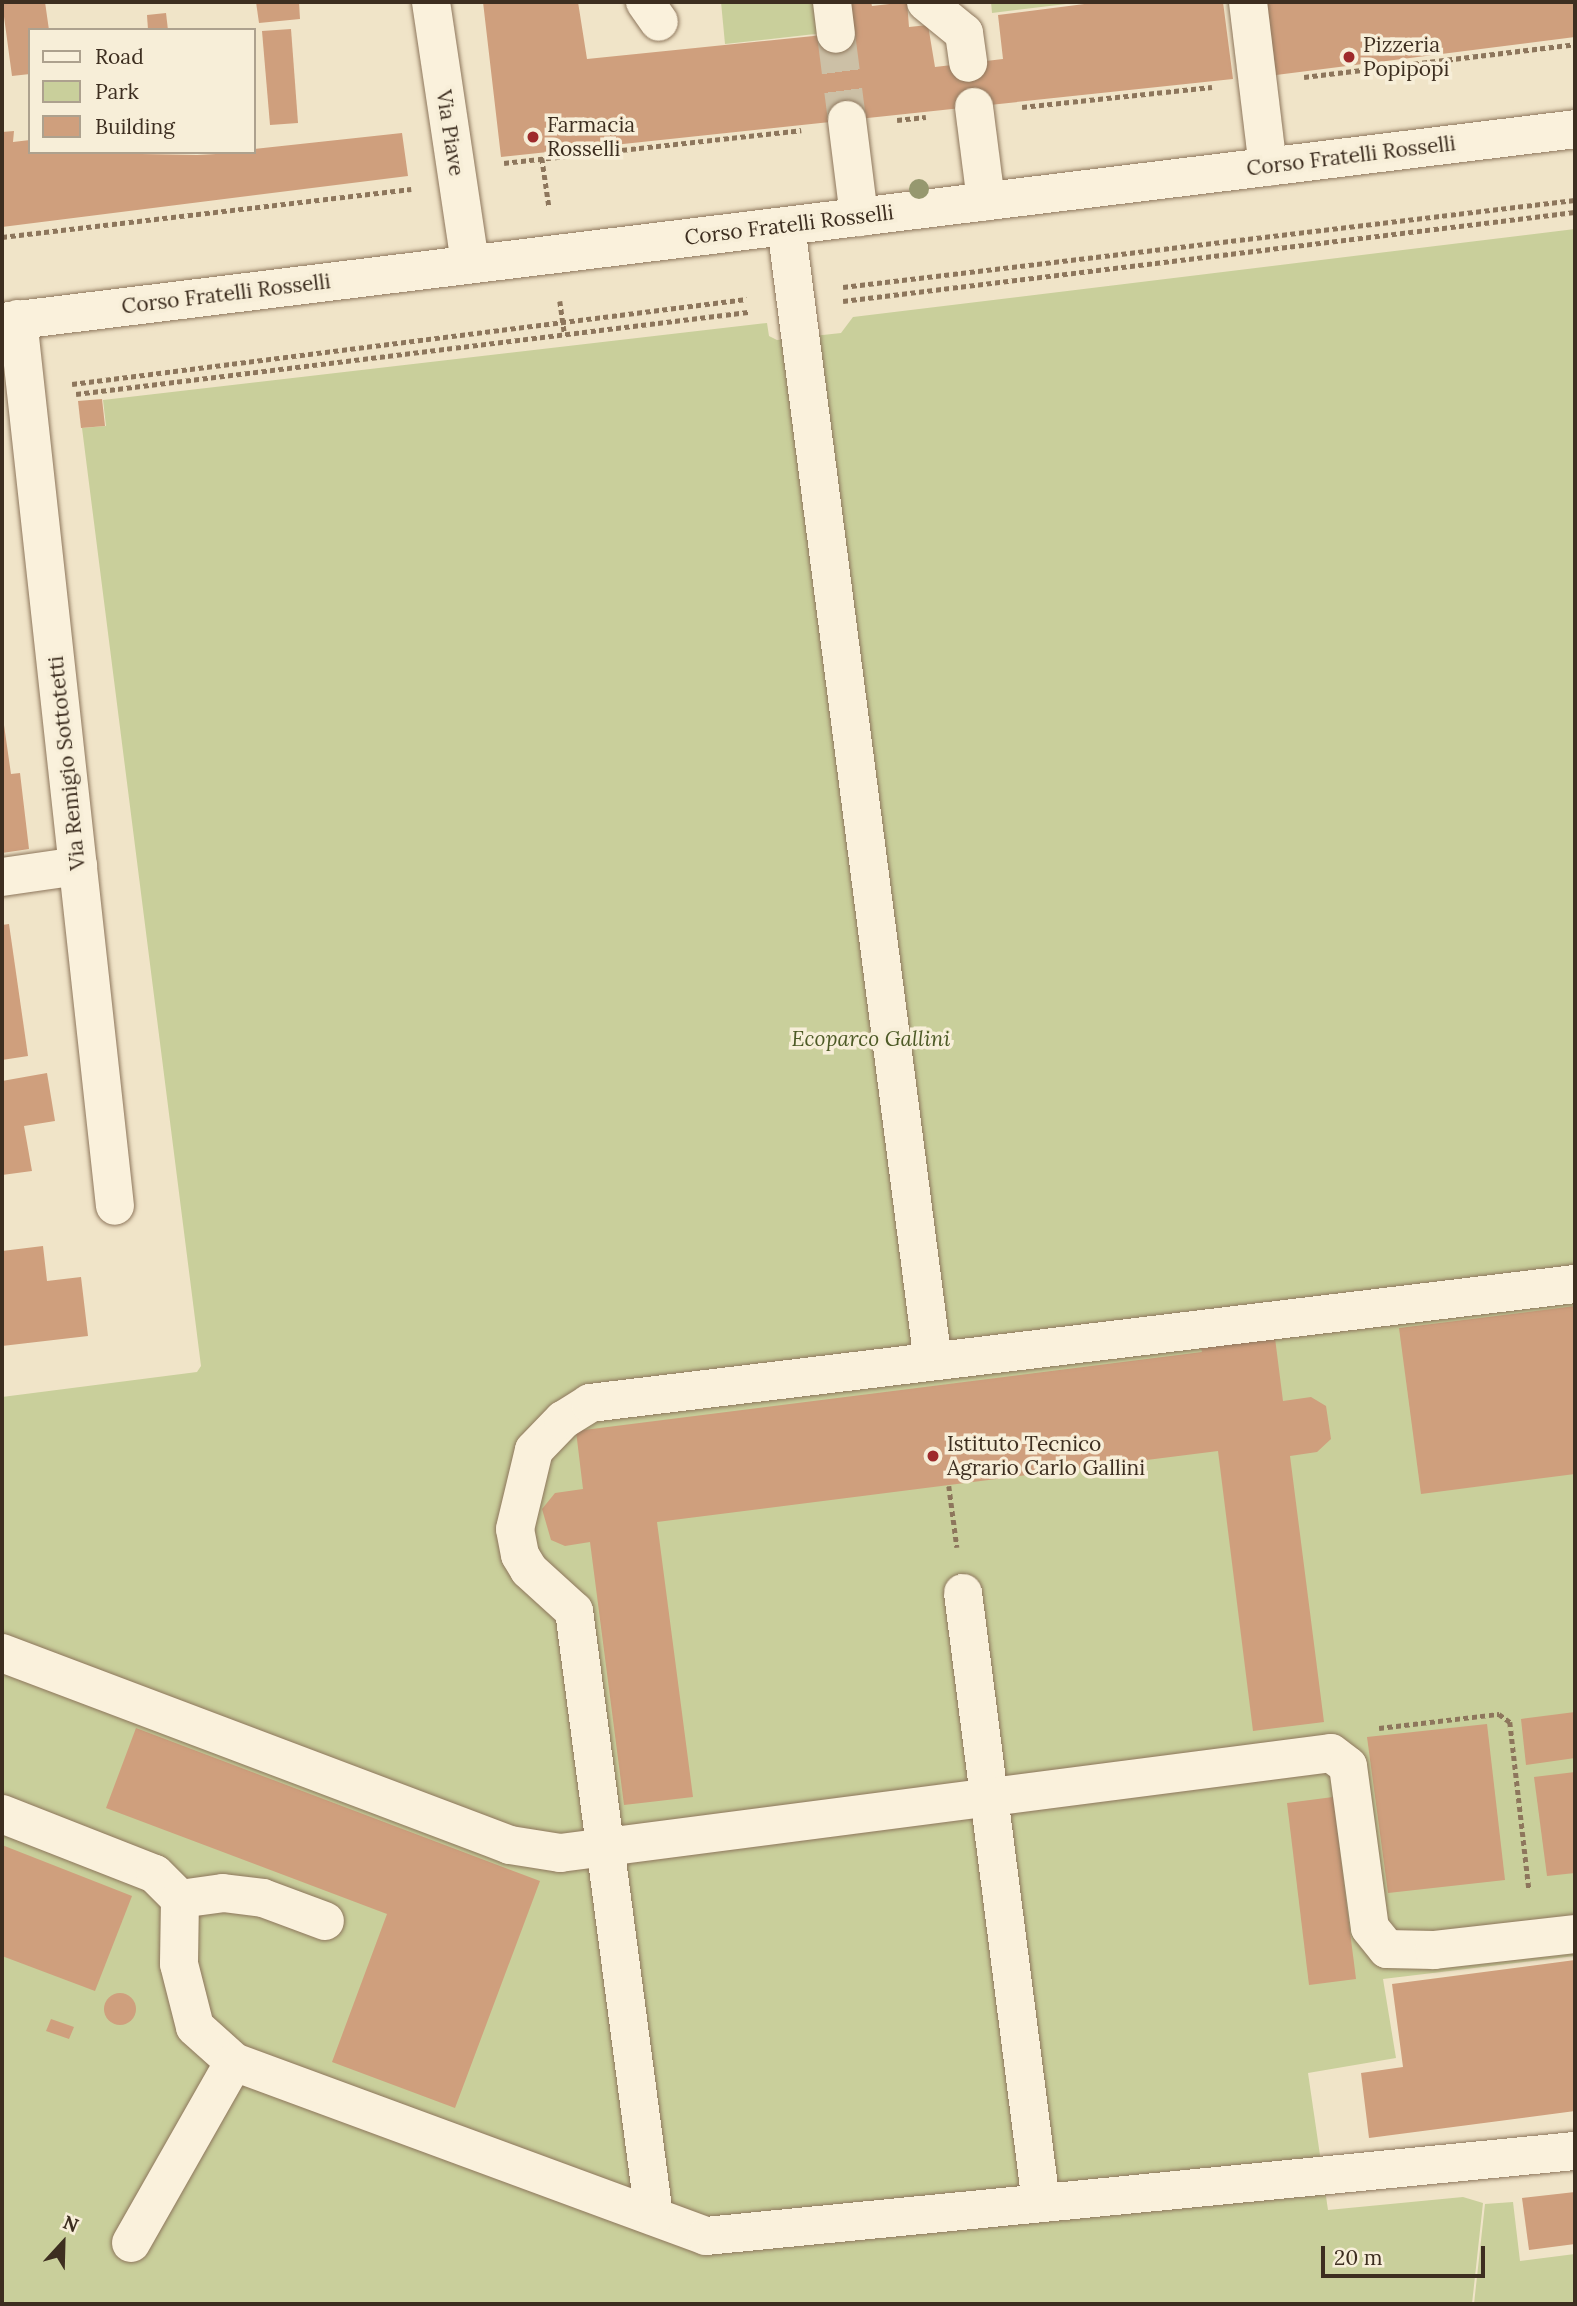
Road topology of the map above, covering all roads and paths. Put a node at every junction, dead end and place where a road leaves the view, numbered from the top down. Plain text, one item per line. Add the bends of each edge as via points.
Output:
1 (926, 2) edge
2 (1248, 2) edge
3 (424, 8) edge
4 (1575, 44) edge
5 (968, 63) dead end
6 (1258, 82) junction
7 (974, 110) junction
8 (847, 122) junction
9 (1575, 129) edge
10 (1268, 167) junction
11 (457, 176) junction
12 (986, 201) junction
13 (859, 217) junction
14 (786, 226) junction
15 (2, 237) edge
16 (470, 264) junction
17 (10, 321) edge
18 (78, 866) junction
19 (2, 877) edge
20 (115, 1206) dead end
21 (1575, 1284) edge
22 (933, 1362) junction
23 (949, 1486) dead end
24 (963, 1593) joint
25 (2, 1653) edge
26 (1331, 1753) junction
27 (989, 1797) junction
28 (2, 1814) edge
29 (605, 1848) junction
30 (180, 1899) junction
31 (325, 1921) dead end
32 (1575, 1934) edge
33 (1535, 1939) junction
34 (234, 2062) junction
35 (1575, 2151) edge
36 (1041, 2203) junction
37 (654, 2216) junction
38 (131, 2243) dead end

1 - 5 street via 964,33
2 - 6 street
3 - 11 street, Via Piave
4 - 6 path
6 - 7 path
6 - 10 street
7 - 8 path
7 - 12 street
8 - 11 path via 507,162
8 - 13 street
9 - 10 street, Corso Fratelli Rosselli
10 - 12 street, Corso Fratelli Rosselli
11 - 15 path via 408,190
11 - 16 street, Via Piave
12 - 13 street, Corso Fratelli Rosselli
13 - 14 street, Corso Fratelli Rosselli
14 - 16 street, Corso Fratelli Rosselli
14 - 22 street
16 - 17 street, Corso Fratelli Rosselli
17 - 18 street, Via Remigio Sottotetti
18 - 19 street
18 - 20 street, Via Remigio Sottotetti
21 - 22 street
22 - 29 street via 590,1403 563,1420 534,1450 520,1494 517,1542 528,1570 574,1611
23 - 24 path
24 - 27 street
25 - 29 street via 510,1845 560,1853
26 - 27 street
26 - 33 street via 1348,1766 1370,1928 1378,1942 1398,1952
26 - 33 path via 1343,1732 1499,1714 1510,1722
27 - 29 street
27 - 36 street
28 - 30 street via 155,1874
29 - 37 street
30 - 31 street via 223,1893 263,1898
30 - 34 street via 179,1964 195,2027
32 - 33 street
34 - 37 street
34 - 38 street
35 - 36 street
36 - 37 street via 706,2236

